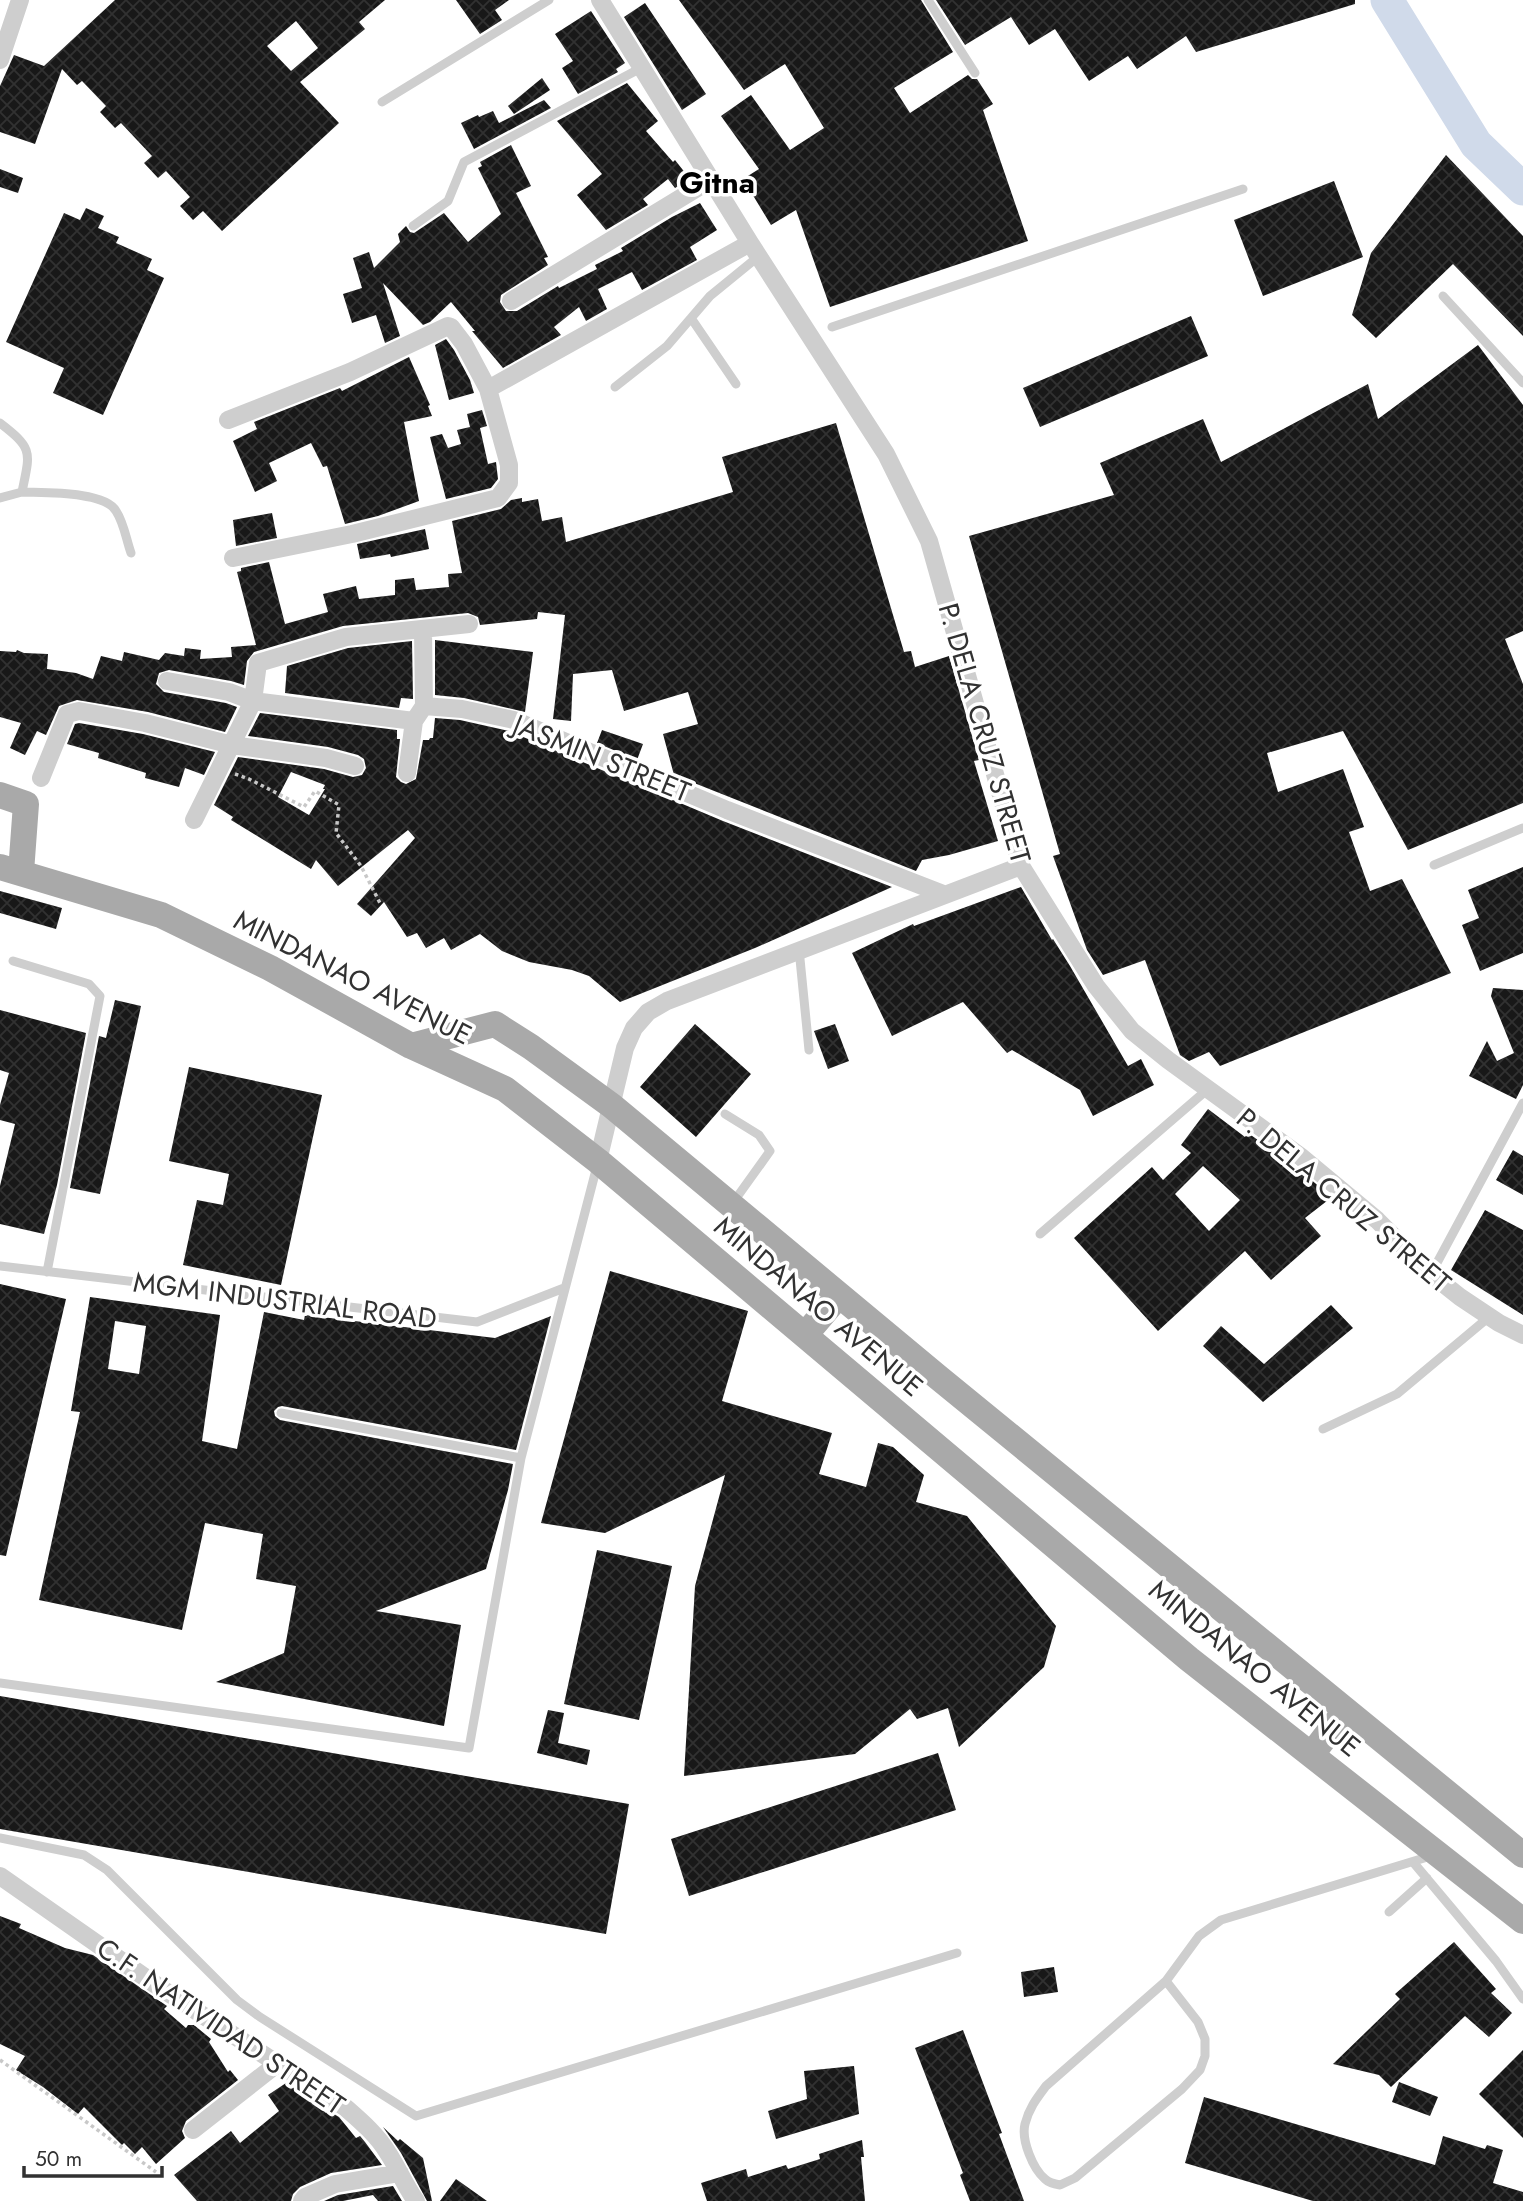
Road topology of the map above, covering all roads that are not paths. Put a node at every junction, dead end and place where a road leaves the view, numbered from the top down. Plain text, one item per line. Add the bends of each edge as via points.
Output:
1 (20, 0) edge
2 (549, 0) edge
3 (600, 0) edge
4 (928, 0) edge
5 (0, 61) edge
6 (641, 68) junction
7 (975, 73) dead end
8 (382, 102) dead end
9 (712, 179) junction
10 (1243, 188) dead end
11 (413, 226) dead end
12 (755, 249) junction
13 (1443, 296) dead end
14 (512, 301) dead end
15 (691, 318) junction
16 (832, 327) dead end
17 (1523, 383) edge
18 (736, 384) dead end
19 (615, 387) dead end
20 (488, 389) junction
21 (228, 421) dead end
22 (0, 423) edge
23 (22, 492) junction
24 (0, 498) edge
25 (131, 553) dead end
26 (233, 558) dead end
27 (469, 624) dead end
28 (423, 630) junction
29 (167, 681) dead end
30 (253, 701) junction
31 (419, 713) junction
32 (232, 745) junction
33 (355, 766) dead end
34 (407, 773) dead end
35 (41, 778) dead end
36 (0, 794) edge
37 (194, 820) dead end
38 (1523, 828) edge
39 (1434, 865) dead end
40 (1021, 866) junction
41 (10, 870) edge
42 (943, 894) junction
43 (799, 949) junction
44 (13, 961) dead end
45 (411, 1046) junction
46 (809, 1050) dead end
47 (1208, 1088) junction
48 (1523, 1103) edge
49 (612, 1107) junction
50 (725, 1114) dead end
51 (598, 1161) junction
52 (731, 1205) junction
53 (1040, 1234) dead end
54 (0, 1266) edge
55 (47, 1272) junction
56 (1431, 1273) junction
57 (564, 1288) junction
58 (839, 1295) junction
59 (1489, 1317) junction
60 (805, 1335) junction
61 (1523, 1335) edge
62 (281, 1413) dead end
63 (1323, 1429) dead end
64 (521, 1458) junction
65 (0, 1683) edge
66 (1345, 1711) junction
67 (1312, 1754) junction
68 (0, 1838) edge
69 (1439, 1854) junction
70 (1523, 1855) edge
71 (1413, 1862) junction
72 (0, 1876) edge
73 (1427, 1878) junction
74 (1389, 1912) dead end
75 (1523, 1921) edge
76 (957, 1953) dead end
77 (1166, 1981) junction
78 (1523, 1999) edge
79 (277, 2064) junction
80 (193, 2130) dead end
81 (400, 2173) junction
82 (302, 2201) edge
83 (416, 2201) edge

1 - 5 street
2 - 8 lane
3 - 6 street, P. DELA CRUZ STREET
4 - 7 lane
6 - 9 street, P. DELA CRUZ STREET
6 - 11 lane via 468,159 447,201
9 - 12 street, P. DELA CRUZ STREET
9 - 14 street
10 - 16 lane
12 - 15 lane
12 - 20 street
12 - 40 street, P. DELA CRUZ STREET via 886,454 929,541
13 - 17 lane
15 - 18 lane
15 - 19 lane via 667,346
20 - 21 street via 464,344 448,326
20 - 26 street via 509,465 509,483 498,498
22 - 23 lane via 26,446 29,458
23 - 24 lane
23 - 25 lane via 104,499 117,512
27 - 28 street
28 - 30 street via 346,637 258,663
28 - 31 street
29 - 30 street, JASMIN STREET
30 - 31 street, JASMIN STREET
30 - 32 street
31 - 34 street
31 - 42 street, JASMIN STREET via 462,709 514,720
32 - 33 street
32 - 35 street via 79,711 67,714
32 - 37 street
36 - 41 main road via 26,804
38 - 39 lane
40 - 42 street
40 - 47 street, P. DELA CRUZ STREET via 1096,986 1132,1031
41 - 45 main road, MINDANAO AVENUE via 161,915 270,968
42 - 43 street
43 - 46 lane
43 - 49 street via 667,1000 648,1012 625,1048
44 - 55 lane via 89,984 100,996
45 - 49 main road, MINDANAO AVENUE via 495,1024
45 - 51 main road, MINDANAO AVENUE via 505,1090
47 - 53 lane
47 - 56 street, P. DELA CRUZ STREET via 1300,1156 1377,1220
48 - 56 lane
49 - 51 street
49 - 52 main road, MINDANAO AVENUE
50 - 52 lane via 759,1135 770,1151
51 - 57 lane
51 - 60 main road, MINDANAO AVENUE
52 - 58 main road, MINDANAO AVENUE
54 - 55 lane, MGM INDUSTRIAL ROAD
55 - 57 lane, MGM INDUSTRIAL ROAD via 477,1322
56 - 59 street, P. DELA CRUZ STREET
57 - 64 lane
58 - 60 main road
58 - 66 main road, MINDANAO AVENUE
59 - 61 street, P. DELA CRUZ STREET
59 - 63 lane via 1397,1394
60 - 67 main road, MINDANAO AVENUE via 1189,1658
62 - 64 lane
64 - 65 lane via 468,1748
66 - 67 main road
66 - 70 main road, MINDANAO AVENUE
67 - 69 main road, MINDANAO AVENUE
68 - 76 lane via 84,1855 107,1870 237,2000 416,2116
69 - 71 lane
69 - 75 main road, MINDANAO AVENUE
71 - 73 lane
71 - 77 lane via 1221,1920 1194,1941
72 - 79 street, C.F. NATIVIDAD STREET
73 - 74 lane
73 - 78 lane
77 - 77 lane via 1198,2022 1205,2039 1200,2070 1075,2178 1060,2185 1047,2182 1027,2147 1024,2127 1031,2105 1046,2086
79 - 80 street
79 - 81 street, C.F. NATIVIDAD STREET via 370,2128
81 - 82 street via 335,2184
81 - 83 street, C.F. NATIVIDAD STREET

